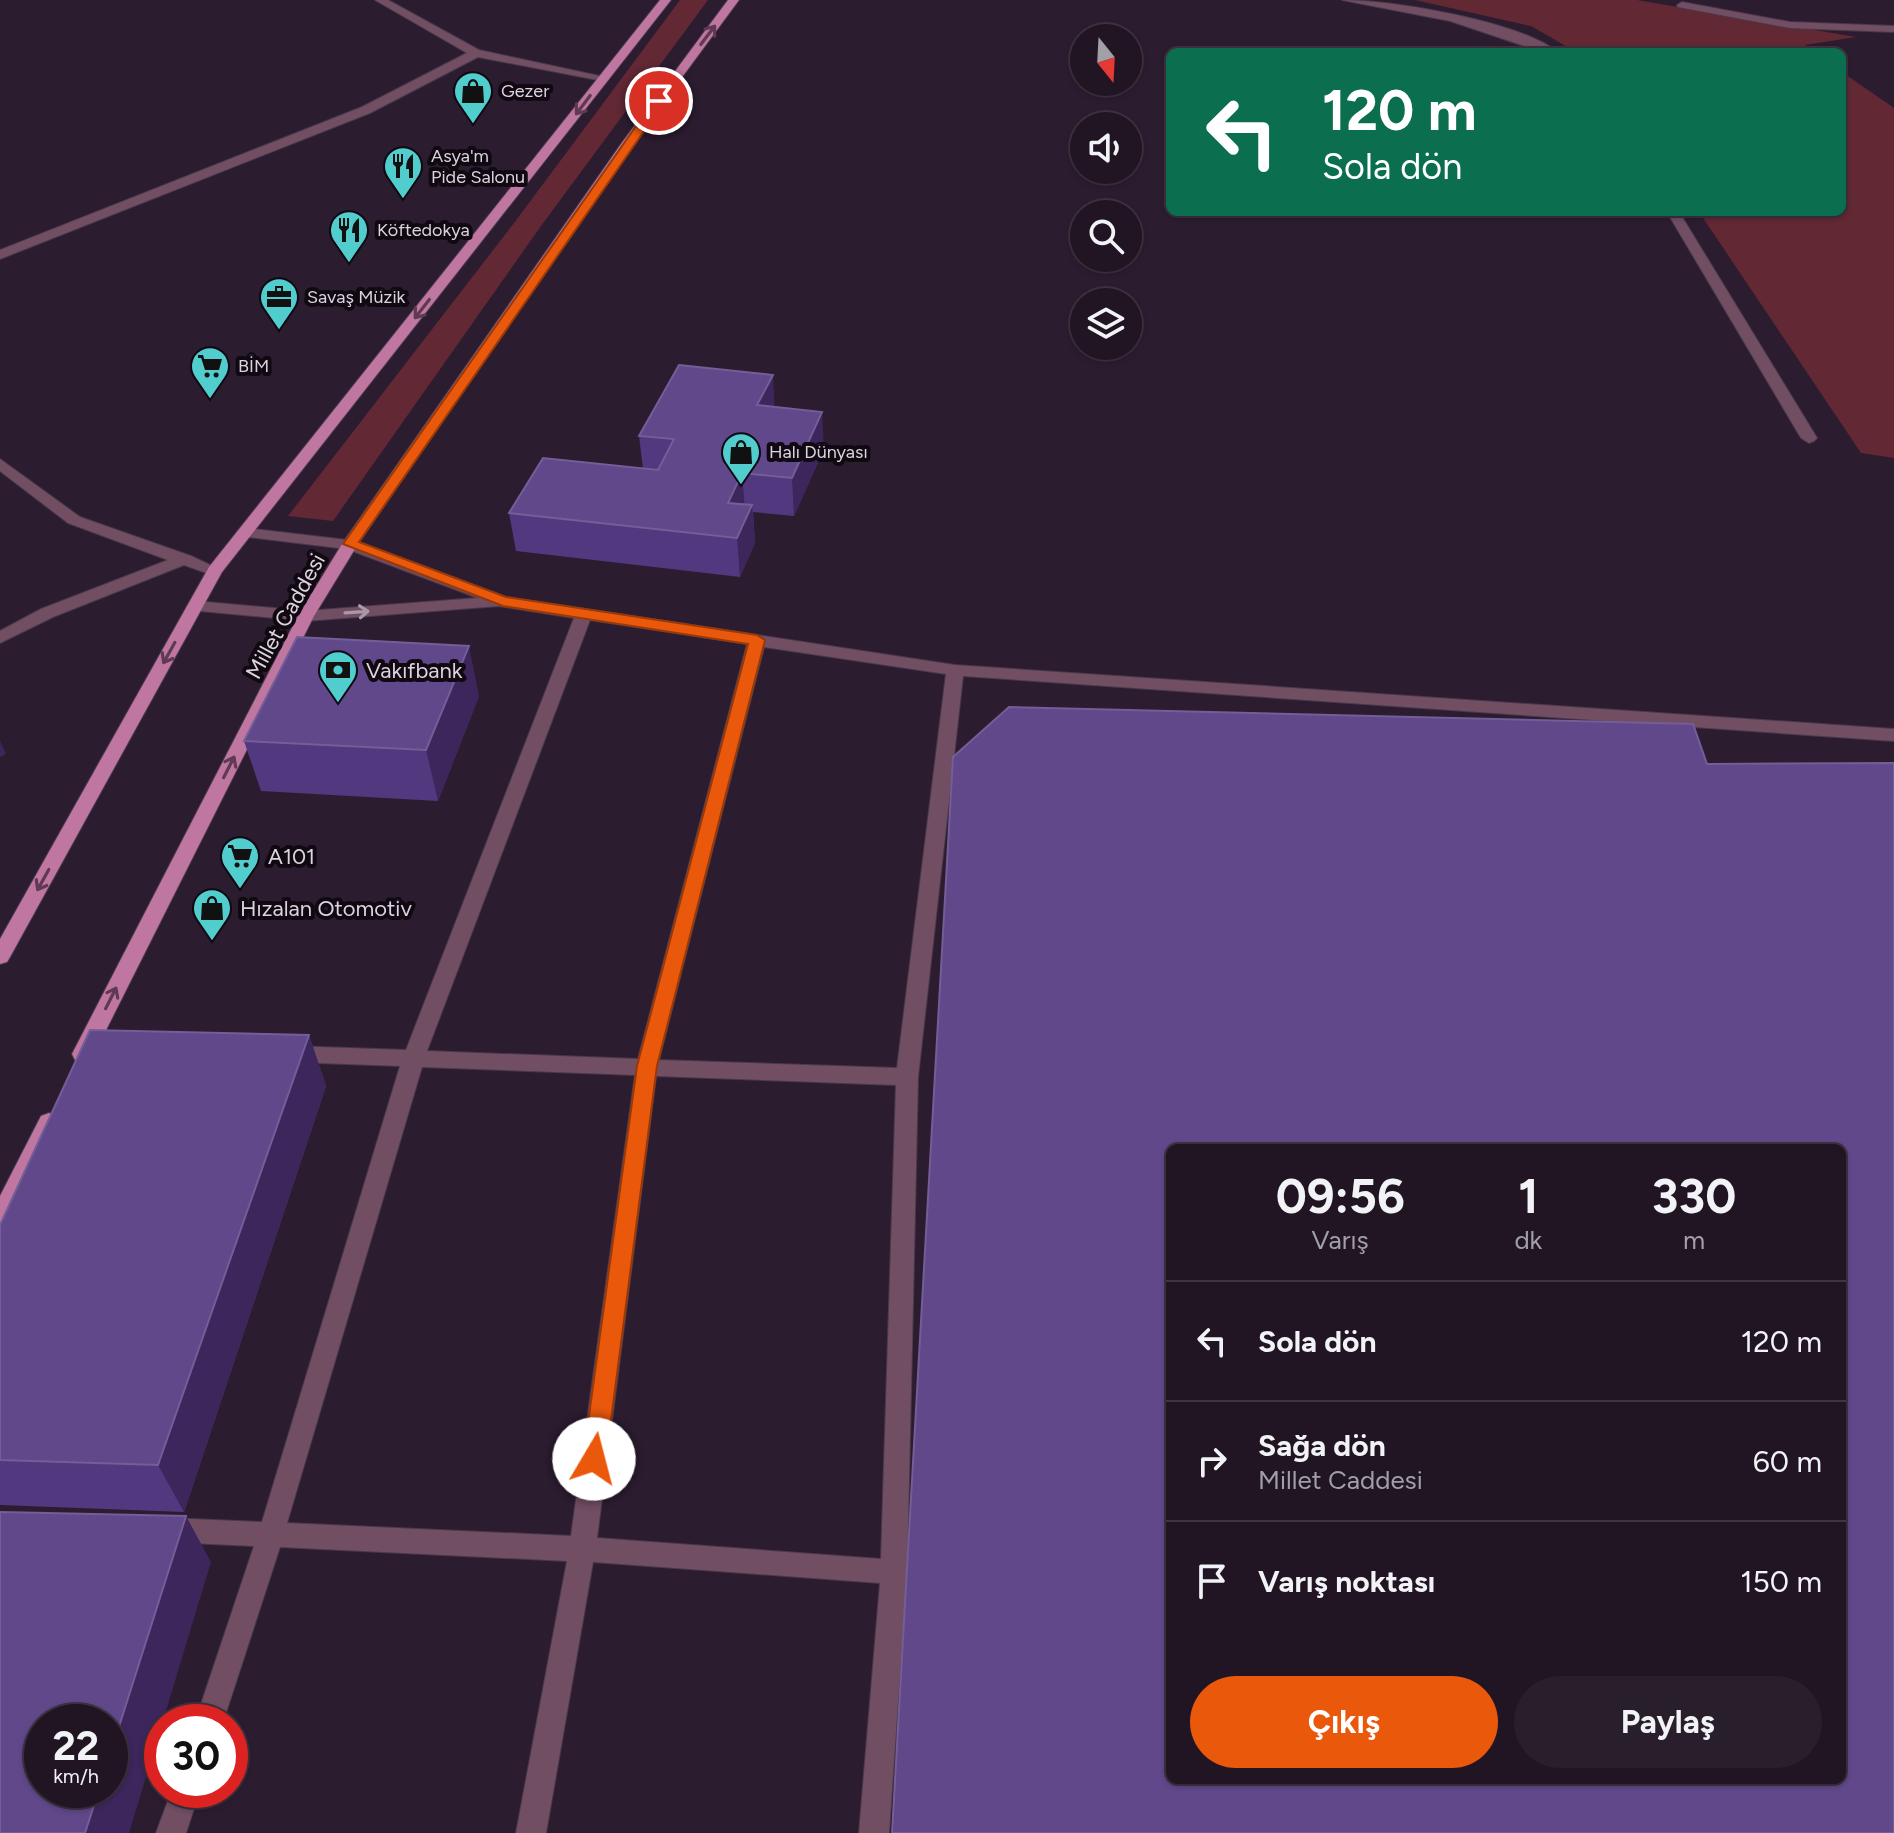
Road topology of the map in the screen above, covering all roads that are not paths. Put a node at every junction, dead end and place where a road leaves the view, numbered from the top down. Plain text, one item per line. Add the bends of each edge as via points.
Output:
1 (380, 0) edge
2 (666, 0) edge
3 (734, 0) edge
4 (1347, 0) edge
5 (1687, 0) edge
6 (1894, 29) edge
7 (1544, 48) edge
8 (476, 53) junction
9 (603, 78) junction
10 (1675, 216) edge
11 (0, 255) edge
12 (1809, 438) dead end
13 (0, 464) edge
14 (245, 533) junction
15 (350, 544) junction
16 (185, 559) junction
17 (215, 571) junction
18 (503, 602) junction
19 (195, 606) junction
20 (584, 614) junction
21 (306, 616) junction
22 (0, 638) edge
23 (757, 640) junction
24 (955, 670) junction
25 (1894, 735) edge
26 (0, 957) edge
27 (86, 1048) junction
28 (117, 1049) edge
29 (274, 1053) edge
30 (414, 1057) junction
31 (647, 1066) junction
32 (72, 1076) edge
33 (907, 1077) junction
34 (57, 1105) edge
35 (0, 1218) edge
36 (144, 1529) edge
37 (271, 1534) junction
38 (582, 1549) junction
39 (894, 1572) junction
40 (215, 1704) edge
41 (180, 1808) edge
42 (171, 1833) edge
43 (531, 1833) edge
44 (874, 1833) edge

1 - 8 street
2 - 9 main road
15 -> 3 main road, Millet Caddesi via 625,147
4 - 7 street via 1403,6 1510,32
5 - 6 street via 1682,5 1790,25
8 - 9 street
8 - 11 street via 366,110
9 -> 14 main road
10 - 12 street
13 - 16 street via 74,520
14 - 15 street
14 - 17 main road
15 - 18 street
15 - 21 main road, Millet Caddesi
16 - 17 street
16 - 22 street via 47,613
17 - 19 main road
18 - 20 street
21 -> 18 street
19 - 21 street
19 -> 26 main road
20 - 23 street
20 - 30 street
27 -> 21 main road, Millet Caddesi
23 - 24 street
23 - 31 street
24 - 25 street
24 - 33 street
27 - 28 street
27 - 32 main road, Millet Caddesi
29 - 30 street
30 - 31 street
30 - 37 street
31 - 33 street
31 - 38 street
33 - 39 street
34 - 35 main road
36 - 37 street
37 - 38 street
37 - 40 street
38 - 39 street
38 - 43 street
39 - 44 street
41 - 42 street

